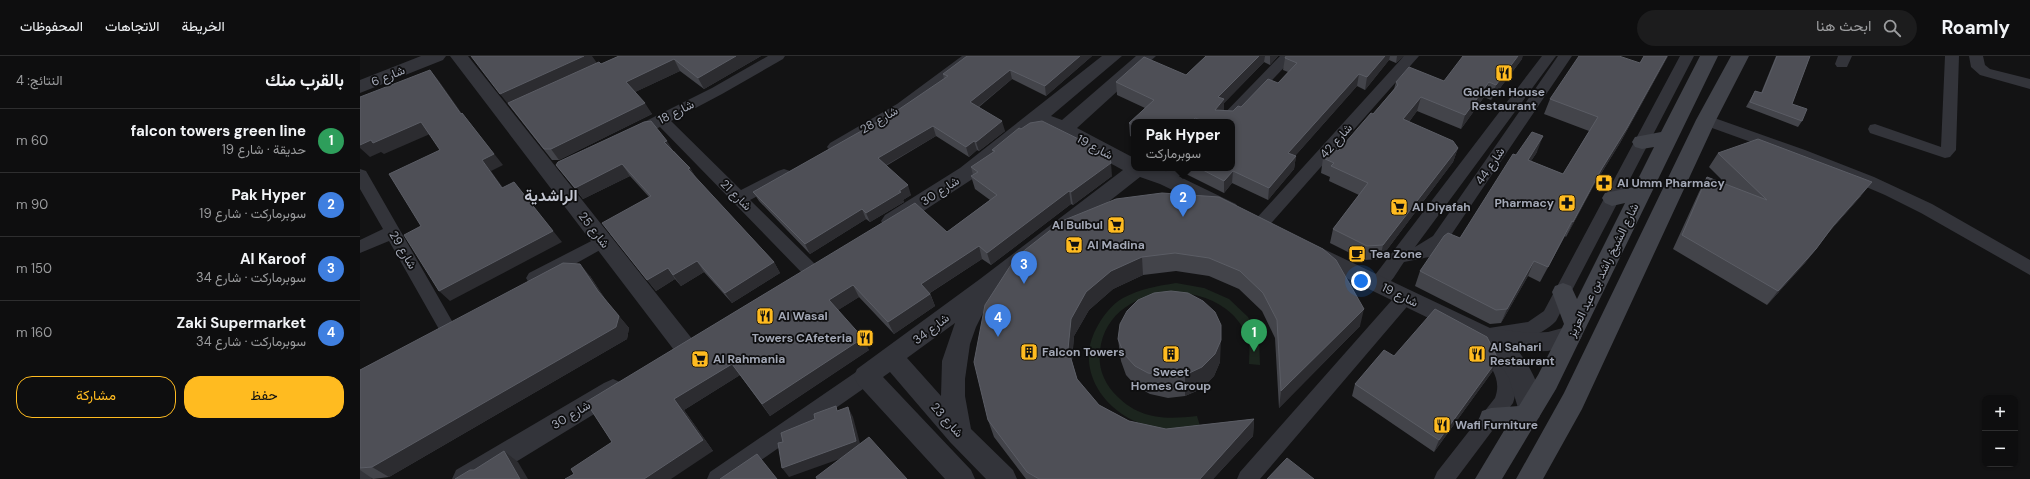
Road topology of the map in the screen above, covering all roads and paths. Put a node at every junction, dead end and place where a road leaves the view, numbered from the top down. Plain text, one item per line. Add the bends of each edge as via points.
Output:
1 (437, 56) edge
2 (459, 56) edge
3 (778, 56) edge
4 (1114, 56) edge
5 (1147, 56) edge
6 (1288, 56) edge
7 (1412, 56) edge
8 (1549, 56) edge
9 (1565, 56) edge
10 (1687, 56) edge
11 (1709, 56) edge
12 (1740, 56) edge
13 (1952, 56) edge
14 (1976, 56) edge
15 (963, 57) edge
16 (415, 62) edge
17 (2030, 84) edge
18 (360, 87) edge
19 (1226, 119) edge
20 (662, 120) junction
21 (1706, 120) junction
22 (1056, 121) junction
23 (1875, 129) dead end
24 (1669, 138) junction
25 (617, 141) edge
26 (1642, 142) junction
27 (820, 155) edge
28 (1131, 165) edge
29 (795, 169) edge
30 (1132, 171) edge
31 (1158, 171) edge
32 (1172, 173) edge
33 (360, 175) edge
34 (1641, 193) junction
35 (740, 198) junction
36 (1612, 198) junction
37 (1172, 202) edge
38 (1116, 208) edge
39 (1228, 208) junction
40 (1260, 225) junction
41 (1063, 226) junction
42 (392, 232) junction
43 (872, 234) edge
44 (603, 241) junction
45 (360, 247) edge
46 (1400, 256) junction
47 (831, 258) edge
48 (2030, 268) edge
49 (811, 270) junction
50 (791, 283) edge
51 (1378, 284) junction
52 (521, 285) edge
53 (988, 285) junction
54 (1563, 292) junction
55 (1405, 297) junction
56 (446, 326) edge
57 (1573, 331) junction
58 (705, 335) edge
59 (1484, 336) junction
60 (685, 347) junction
61 (892, 358) junction
62 (665, 359) edge
63 (866, 376) junction
64 (632, 379) edge
65 (1529, 413) junction
66 (1491, 419) junction
67 (959, 434) junction
68 (360, 474) edge
69 (960, 478) edge
70 (362, 479) edge
71 (465, 479) edge
72 (717, 479) edge
73 (1004, 479) edge
74 (1247, 479) edge
75 (1444, 479) edge
76 (1488, 479) edge
77 (1529, 479) edge

1 - 16 street, شارع 6
2 - 44 street, شارع 25 via 510,110 557,170
3 - 20 street, شارع 18
4 - 22 street
5 - 22 street
6 - 19 street
7 - 40 street, شارع 42
8 - 46 street, شارع 44
9 - 46 street, شارع 44 via 1439,240 1423,252
10 - 26 street
11 - 24 main road, شارع الشيخ راشد بن عبد العزيز
12 - 21 main road
13 - 23 street via 1948,150 1945,153
14 - 17 street via 1978,66 1985,72
15 - 27 street, شارع 28 via 902,107
16 - 18 street, شارع 6
20 - 25 street, شارع 18
20 - 35 street, شارع 21
21 - 48 street via 1892,191
21 - 77 main road via 1573,401
22 - 28 street, شارع 19
22 - 43 street, شارع 30 via 1025,127 951,185
24 - 26 main road
24 - 34 main road, شارع الشيخ راشد بن عبد العزيز
26 - 36 street
29 - 35 street
30 - 41 street, شارع 34
31 - 32 street, شارع 19
32 - 39 street, شارع 19
33 - 42 street, شارع 29
34 - 36 main road
34 - 57 main road, شارع الشيخ راشد بن عبد العزيز
35 - 49 street, شارع 21
36 - 54 street
37 - 39 street
38 - 41 street
39 - 40 street, شارع 19
40 - 51 street, شارع 19
41 - 53 street, شارع 34
42 - 45 street
42 - 56 street, شارع 29
44 - 52 street
44 - 60 street, شارع 25
46 - 51 street, شارع 44
47 - 49 street
49 - 50 street
51 - 55 street, شارع 19
53 - 61 street, شارع 34
53 - 67 street via 966,323 953,365 953,410
54 - 57 main road
54 - 59 street via 1550,316 1539,326 1523,331
55 - 59 street, شارع 19
55 - 74 street
57 - 59 street, شارع 19 via 1547,343 1534,344 1520,344
57 - 65 main road, شارع الشيخ راشد بن عبد العزيز
58 - 60 street
59 - 65 street, شارع 19 via 1512,360 1529,397
59 - 66 street via 1507,380 1507,396
60 - 62 street
61 - 63 street, شارع 34
61 - 67 street, شارع 23
63 - 69 street
63 - 72 street, شارع 34
64 - 71 street, شارع 30
65 - 66 main road
65 - 76 main road, شارع الشيخ راشد بن عبد العزيز
66 - 75 street
67 - 73 street, شارع 23
68 - 70 street

